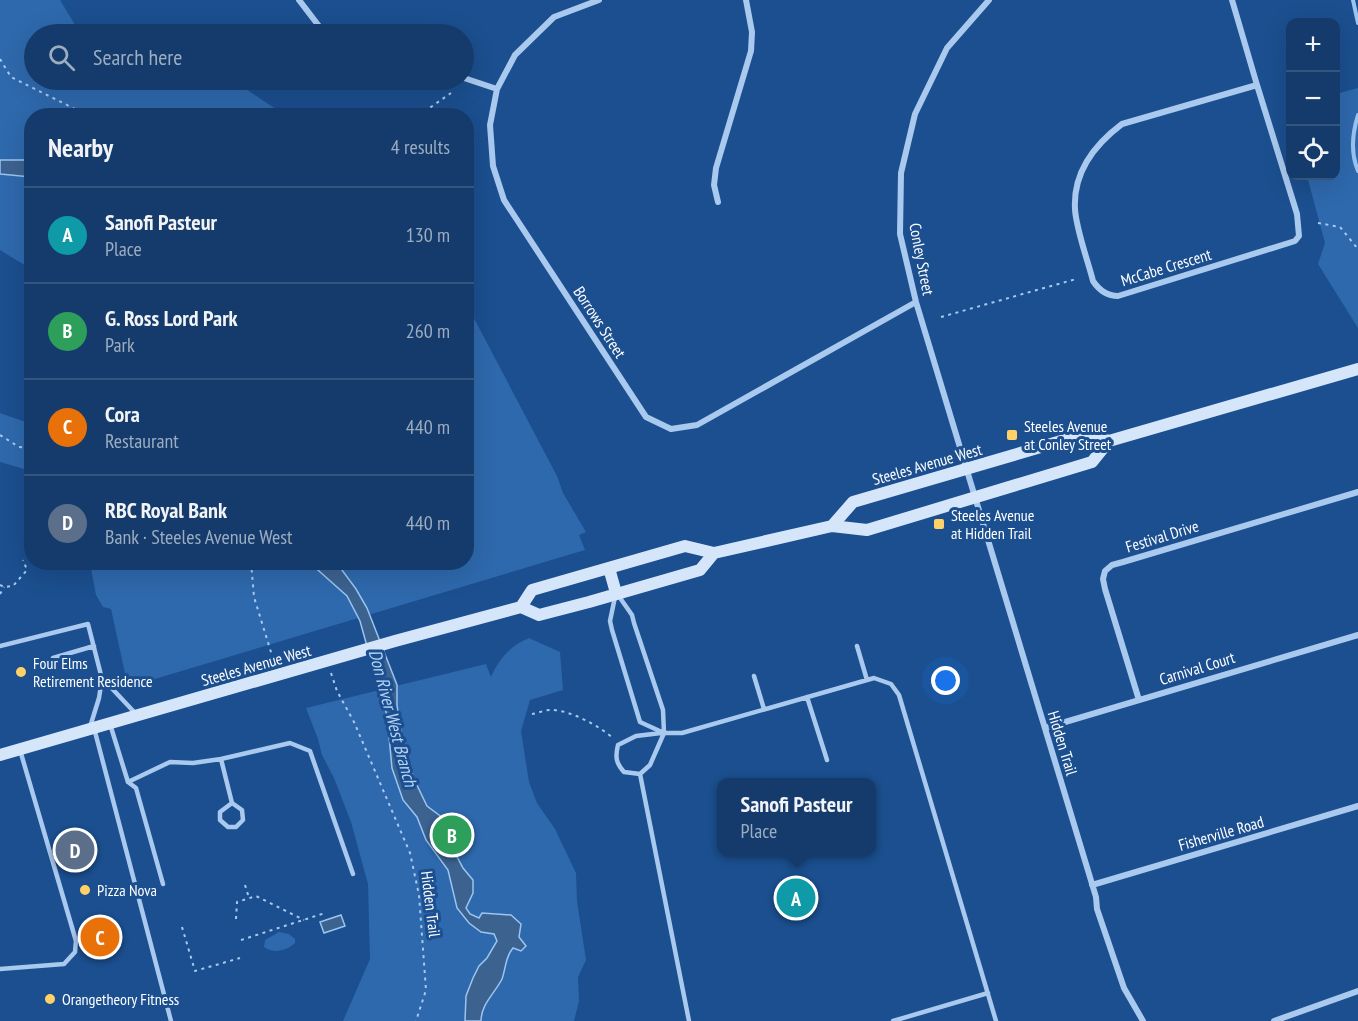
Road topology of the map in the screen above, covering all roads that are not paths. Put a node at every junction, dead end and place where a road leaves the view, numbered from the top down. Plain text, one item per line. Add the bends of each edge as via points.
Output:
1 (299, 0) edge
2 (599, 0) edge
3 (746, 0) edge
4 (989, 0) edge
5 (1232, 0) edge
6 (317, 24) edge
7 (474, 81) edge
8 (1257, 86) junction
9 (497, 89) junction
10 (718, 202) dead end
11 (916, 302) junction
12 (1358, 369) edge
13 (1109, 441) junction
14 (967, 469) junction
15 (1358, 492) edge
16 (975, 498) junction
17 (832, 526) junction
18 (714, 553) junction
19 (609, 568) junction
20 (616, 593) junction
21 (521, 607) junction
22 (1358, 635) edge
23 (0, 646) edge
24 (94, 646) junction
25 (857, 646) dead end
26 (53, 658) dead end
27 (754, 676) dead end
28 (102, 679) junction
29 (867, 680) junction
30 (807, 697) junction
31 (1139, 700) junction
32 (764, 709) junction
33 (138, 716) junction
34 (110, 724) junction
35 (1045, 728) junction
36 (92, 729) junction
37 (664, 733) junction
38 (20, 749) junction
39 (0, 755) edge
40 (221, 759) junction
41 (827, 760) dead end
42 (640, 774) junction
43 (128, 782) junction
44 (232, 803) junction
45 (1358, 806) edge
46 (353, 874) dead end
47 (163, 884) dead end
48 (1092, 885) junction
49 (0, 969) edge
50 (1358, 991) edge
51 (988, 993) junction
52 (171, 1021) edge
53 (689, 1021) edge
54 (893, 1021) edge
55 (996, 1021) edge
56 (1143, 1021) edge
57 (1274, 1021) edge

1 - 6 street
2 - 9 street, Borrows Street via 554,17 515,55
3 - 10 street via 751,51 716,168
4 - 11 street, Conley Street via 947,48 915,114 902,173 900,234
5 - 8 street, McCabe Crescent
7 - 9 street
8 - 8 street, McCabe Crescent via 1297,214 1299,236 1288,245 1118,296 1110,296 1097,287 1075,210 1076,188 1093,150 1122,124
9 - 11 street, Borrows Street via 490,125 493,166 504,200 646,417 671,429 697,425
11 - 14 street, Conley Street
12 - 13 main road, Steeles Avenue West
13 - 14 main road, Steeles Avenue West via 1085,434
13 - 16 main road, Steeles Avenue West via 1092,462
14 - 16 street, Hidden Trail
14 - 17 main road, Steeles Avenue West via 853,502
15 - 31 street, Festival Drive via 1112,565 1105,571 1103,579
16 - 17 main road, Steeles Avenue West via 867,530
16 - 35 street, Hidden Trail
17 - 18 main road, Steeles Avenue West
18 - 19 main road, Steeles Avenue West via 685,546
18 - 20 main road, Steeles Avenue West via 700,570
19 - 20 main road
19 - 21 main road, Steeles Avenue West via 532,590
20 - 21 main road, Steeles Avenue West via 539,615
20 - 37 lane via 632,615 663,710
20 - 37 lane via 610,621 640,722
21 - 33 main road, Steeles Avenue West
22 - 31 street, Carnival Court
23 - 24 lane via 88,624
24 - 26 lane
24 - 28 lane
25 - 29 lane
27 - 32 lane
28 - 33 lane
28 - 36 lane
29 - 30 lane
29 - 51 lane via 874,678 891,684 899,695
30 - 32 lane
30 - 41 lane
31 - 35 street, Carnival Court
32 - 37 lane via 682,733
33 - 34 main road, Steeles Avenue West
34 - 36 main road, Steeles Avenue West
34 - 43 lane
35 - 48 street, Hidden Trail
36 - 38 main road, Steeles Avenue West
36 - 52 lane
37 - 42 lane via 650,765
37 - 42 lane via 636,736 618,746 618,766 624,772
38 - 39 main road, Steeles Avenue West
38 - 49 lane via 76,940 75,952 64,964
40 - 43 lane via 170,762
40 - 44 lane
40 - 46 lane via 290,743 310,751
42 - 53 lane
43 - 47 lane via 136,788
44 - 44 lane via 220,812 220,820 228,827 236,827 243,820 242,810
45 - 48 street, Fisherville Road
48 - 56 street, Hidden Trail via 1124,988
50 - 57 street
51 - 54 lane
51 - 55 lane

